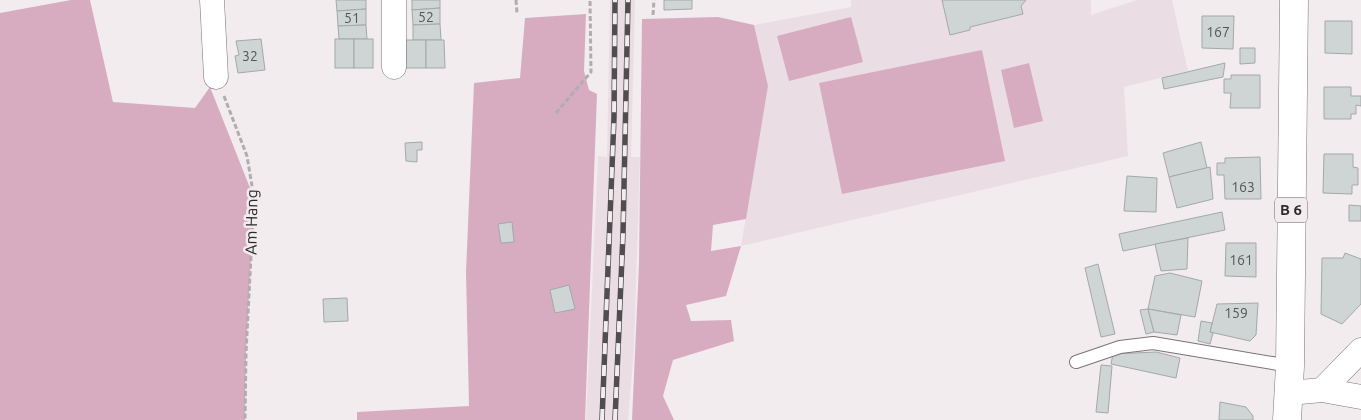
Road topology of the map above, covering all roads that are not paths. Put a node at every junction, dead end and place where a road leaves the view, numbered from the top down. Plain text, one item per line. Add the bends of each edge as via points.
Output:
1 (212, 0) edge
2 (394, 0) edge
3 (1294, 0) edge
4 (394, 67) dead end
5 (216, 77) road end
6 (1361, 350) edge
7 (1076, 362) dead end
8 (1290, 366) junction
9 (1322, 390) junction
10 (1289, 393) junction
11 (1361, 397) edge
12 (1287, 420) edge

1 - 5 street
2 - 4 street
3 - 8 main road, B 6
6 - 9 street
7 - 8 lane via 1120,347 1153,343
8 - 10 main road, B 6
9 - 10 street
9 - 11 street
10 - 12 main road, B 6

